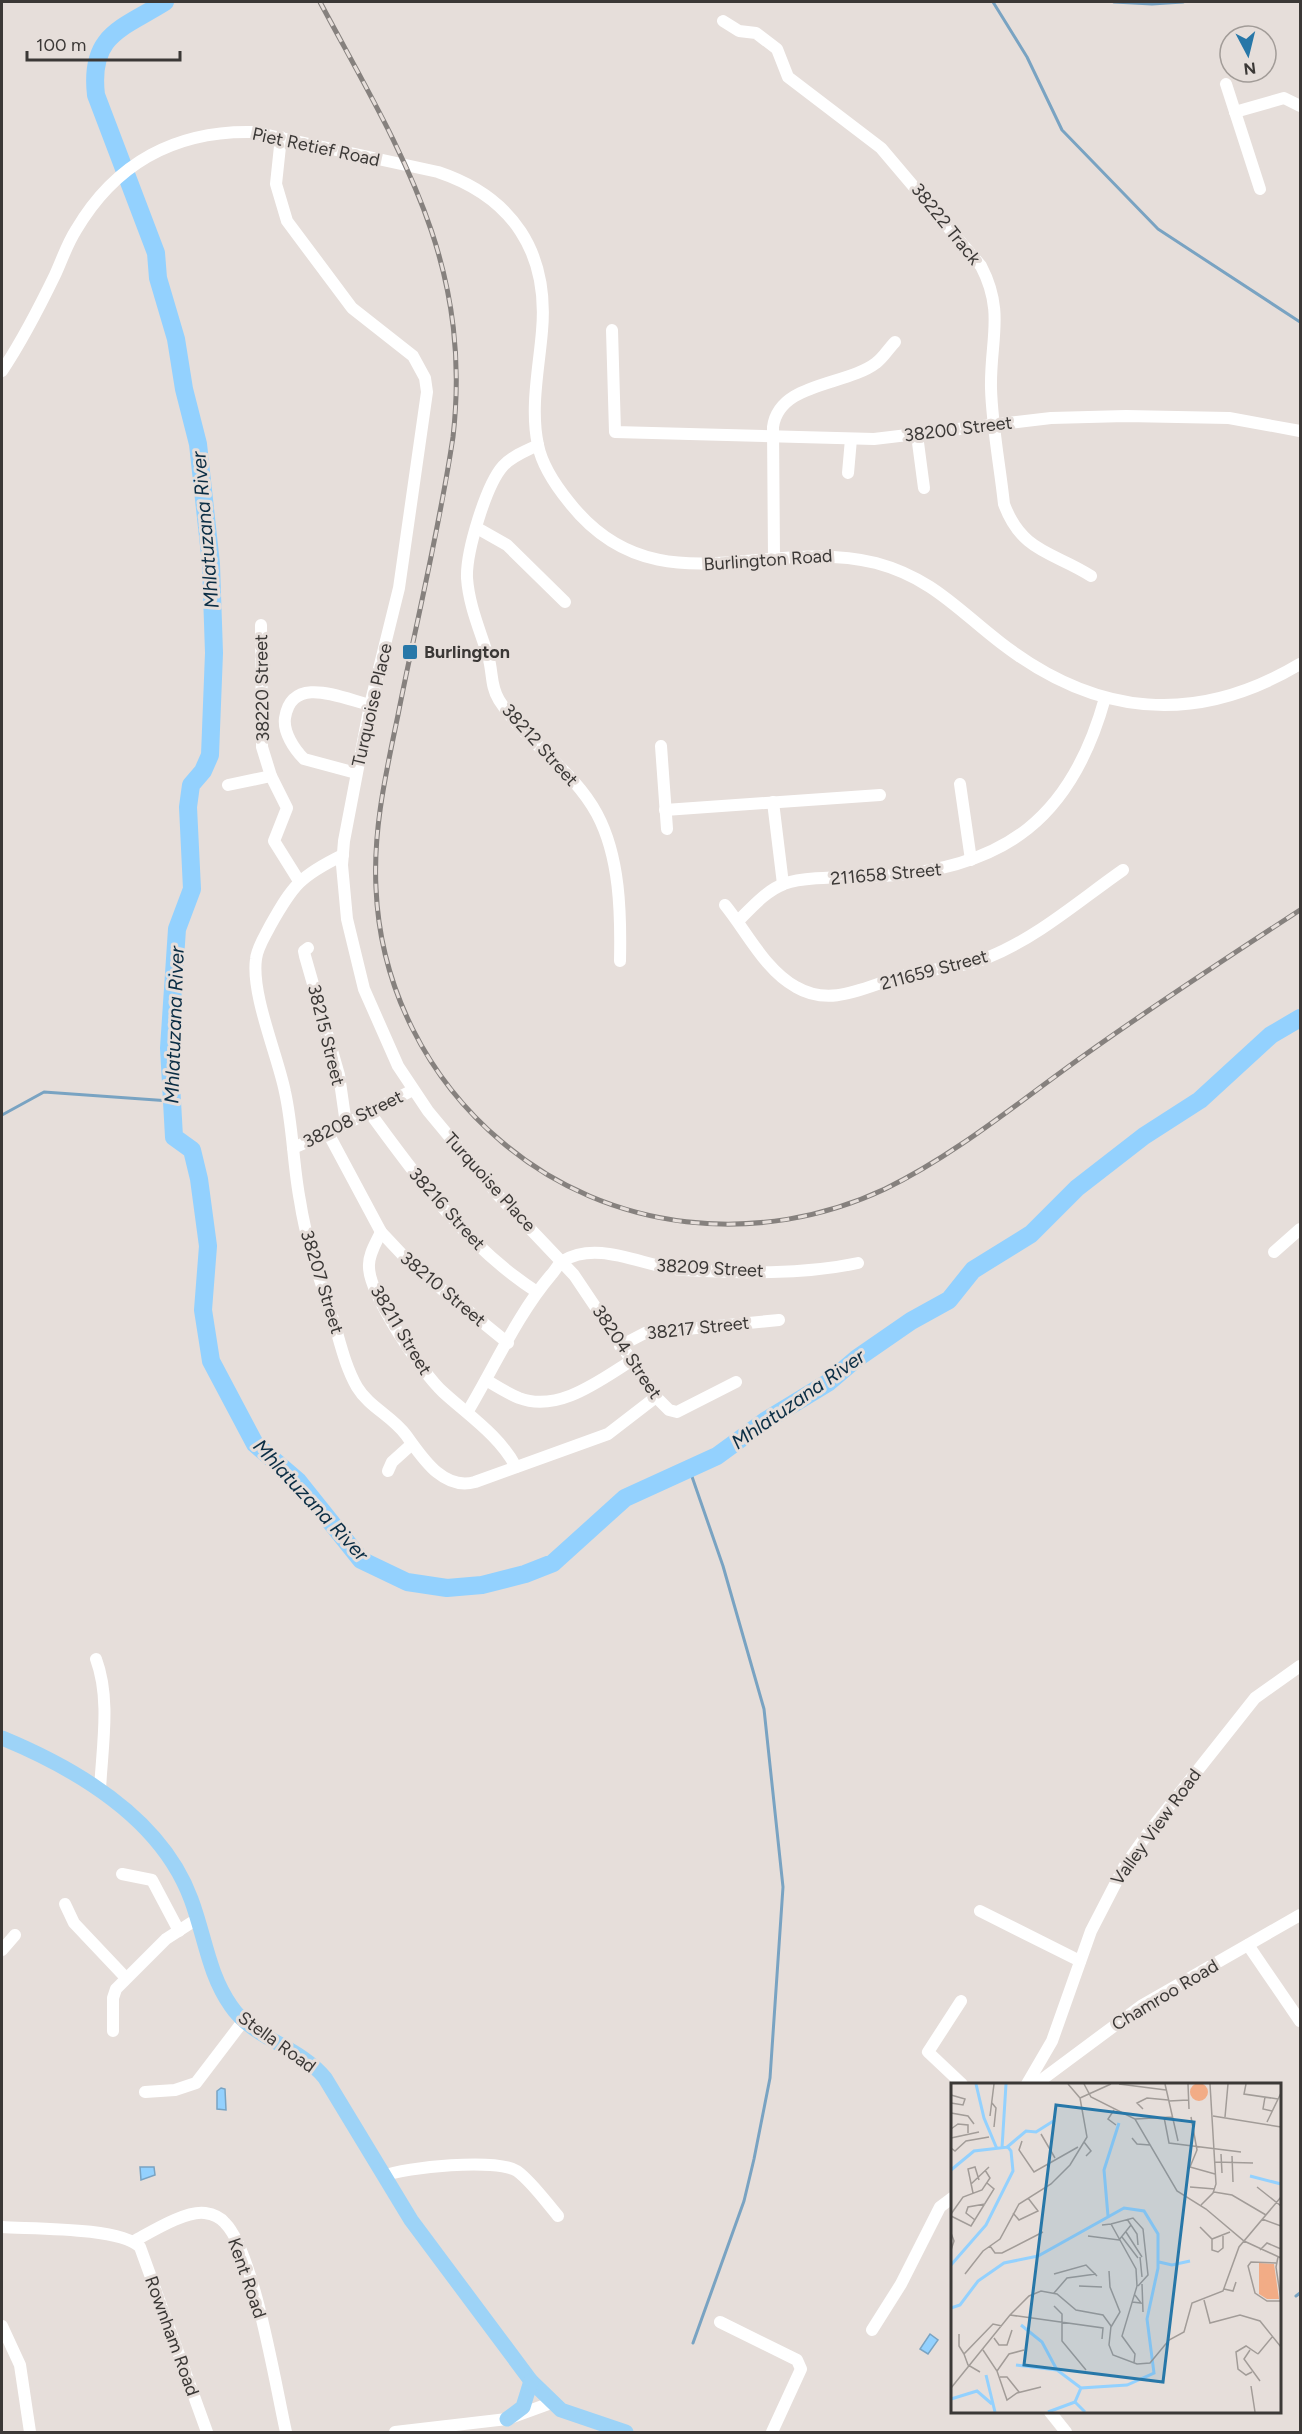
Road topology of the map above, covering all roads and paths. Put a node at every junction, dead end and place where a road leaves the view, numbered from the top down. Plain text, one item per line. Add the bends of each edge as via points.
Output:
1 (723, 21) dead end
2 (1226, 84) dead end
3 (1300, 106) edge
4 (1235, 112) junction
5 (281, 138) junction
6 (1260, 189) dead end
7 (535, 258) joint
8 (612, 330) dead end
9 (895, 342) dead end
10 (2, 371) edge
11 (995, 425) junction
12 (1300, 431) edge
13 (772, 435) junction
14 (917, 435) junction
15 (850, 439) junction
16 (538, 445) junction
17 (848, 473) dead end
18 (924, 488) dead end
19 (477, 528) junction
20 (774, 558) junction
21 (1092, 576) dead end
22 (565, 602) dead end
23 (261, 625) dead end
24 (1300, 664) edge
25 (1105, 698) junction
26 (370, 705) junction
27 (661, 746) dead end
28 (356, 773) junction
29 (271, 776) junction
30 (960, 784) dead end
31 (228, 785) dead end
32 (880, 795) dead end
33 (773, 802) junction
34 (665, 810) junction
35 (667, 829) dead end
36 (342, 855) junction
37 (971, 860) junction
38 (1123, 870) dead end
39 (299, 881) junction
40 (783, 884) junction
41 (725, 905) dead end
42 (738, 921) junction
43 (308, 948) dead end
44 (620, 961) dead end
45 (413, 1090) junction
46 (370, 1113) junction
47 (346, 1124) junction
48 (328, 1133) junction
49 (293, 1148) junction
50 (1300, 1229) edge
51 (381, 1233) junction
52 (1274, 1252) dead end
53 (562, 1261) junction
54 (858, 1263) dead end
55 (537, 1292) junction
56 (779, 1320) dead end
57 (508, 1343) junction
58 (620, 1346) junction
59 (631, 1361) junction
60 (486, 1380) junction
61 (736, 1382) dead end
62 (656, 1397) junction
63 (468, 1412) junction
64 (412, 1444) junction
65 (516, 1467) junction
66 (388, 1471) dead end
67 (96, 1659) dead end
68 (1300, 1666) edge
69 (2, 1738) edge
70 (100, 1790) junction
71 (122, 1874) dead end
72 (65, 1904) dead end
73 (980, 1911) dead end
74 (1300, 1915) edge
75 (197, 1919) junction
76 (180, 1930) junction
77 (15, 1935) dead end
78 (1248, 1945) junction
79 (2, 1950) edge
80 (1080, 1961) junction
81 (126, 1978) junction
82 (961, 2001) dead end
83 (244, 2020) junction
84 (1300, 2021) edge
85 (113, 2031) dead end
86 (960, 2083) edge
87 (1028, 2083) edge
88 (1039, 2083) edge
89 (145, 2092) dead end
90 (383, 2176) junction
91 (951, 2199) edge
92 (558, 2216) dead end
93 (2, 2227) edge
94 (134, 2241) junction
95 (720, 2322) dead end
96 (2, 2326) edge
97 (872, 2330) dead end
98 (531, 2381) junction
99 (551, 2403) junction
100 (1051, 2413) edge
101 (507, 2419) junction
102 (30, 2433) edge
103 (207, 2433) edge
104 (286, 2433) edge
105 (395, 2433) edge
106 (626, 2433) edge
107 (772, 2433) edge
108 (1066, 2433) edge

1 - 11 street, 38222 Track via 739,31 756,33 777,49 788,77 881,148 981,266 992,287 996,307 991,388
2 - 4 street
3 - 4 street via 1284,98
4 - 6 street
5 - 7 street, Piet Retief Road via 462,180 499,205 522,232
5 - 10 street, Piet Retief Road via 254,132 187,138 141,161 110,186 75,230 20,343
5 - 26 street, Turquoise Place via 276,184 287,221 352,308 413,356 425,378 424,414 399,588
7 - 16 street, Burlington Road via 544,301 536,393
8 - 13 street, 38200 Street via 615,432
9 - 13 street via 878,362 782,405 774,418
11 - 12 street, 38200 Street via 1086,416 1181,416 1228,418
11 - 14 street, 38200 Street
11 - 21 street, 38222 Track via 1008,514 1038,551
13 - 15 street, 38200 Street
13 - 20 street
14 - 15 street, 38200 Street
14 - 18 street
15 - 17 street
16 - 19 street, 38212 Street via 503,466
16 - 20 street, Burlington Road via 554,480 581,517 622,547 652,560 676,564
19 - 22 street via 507,545
19 - 44 street, 38212 Street via 467,576 494,691 528,737 585,795 597,814 608,840 616,881
20 - 25 street, Burlington Road via 839,555 881,564 916,578 957,603 1024,660 1070,687
23 - 29 street, 38220 Street via 262,747
24 - 25 street, Burlington Road via 1248,691 1198,703 1148,705
25 - 37 street, 211658 Street via 1083,758 1057,801 1026,831
26 - 28 street, Turquoise Place
26 - 28 street via 309,692 294,696 288,706 286,729 304,759
27 - 34 street
28 - 36 street, Turquoise Place
29 - 31 street
29 - 39 street, 38220 Street via 287,808 274,841
30 - 37 street
32 - 33 street
33 - 34 street
33 - 40 street
34 - 35 street
36 - 39 street, 38207 Street
36 - 45 street, Turquoise Place via 348,927 364,989 385,1040
37 - 40 street, 211658 Street via 930,872
38 - 42 street, 211659 Street via 1035,933 988,957 895,978 840,996 811,994 785,980
39 - 49 street, 38207 Street via 255,960 266,1022 286,1096
40 - 42 street
41 - 42 street, 211659 Street
43 - 47 street, 38215 Street via 305,956 339,1075
45 - 46 street, 38208 Street
45 - 53 street, Turquoise Place via 491,1186
46 - 47 street, 38208 Street
46 - 55 street, 38216 Street via 459,1227
47 - 48 street, 38208 Street
48 - 49 street, 38208 Street
48 - 51 street, 38210 Street
49 - 64 street, 38207 Street via 307,1238 350,1371 365,1398
50 - 52 street
51 - 57 street, 38210 Street via 412,1265
51 - 63 street, 38211 Street via 369,1262 375,1290 416,1361 443,1392
53 - 54 street, 38209 Street via 586,1254 611,1254 665,1268 731,1271 821,1269
53 - 55 street
53 - 58 street, 38204 Street
55 - 57 street
56 - 58 street, 38217 Street via 645,1333
57 - 60 street
58 - 59 street, 38204 Street
59 - 60 street via 593,1385 560,1398 520,1398
59 - 62 street, 38204 Street
60 - 63 street
61 - 62 street, 38204 Street via 677,1412 669,1410
62 - 65 street, 38207 Street via 608,1434
63 - 65 street, 38211 Street
64 - 65 street, 38207 Street via 432,1468 454,1483 468,1484
64 - 66 street
67 - 70 street via 104,1697
68 - 80 street, Valley View Road via 1255,1698 1148,1833 1105,1899
69 - 70 main road, Stella Road via 58,1763
70 - 75 main road, Stella Road via 171,1860
71 - 76 street via 152,1880
72 - 81 street via 74,1923
73 - 80 street
74 - 78 street, Chamroo Road
75 - 76 street
75 - 83 main road, Stella Road via 205,1953 219,1986
76 - 81 street
77 - 79 street
78 - 84 street
78 - 88 street, Chamroo Road via 1141,2006
80 - 87 street, Valley View Road via 1055,2033
81 - 85 street via 114,1993
82 - 86 street via 928,2052
83 - 89 street via 196,2082 175,2090
83 - 90 main road, Stella Road via 317,2068
90 - 92 street via 427,2168 505,2167 518,2172
90 - 98 main road, Stella Road via 452,2278
91 - 97 street via 940,2207 901,2284
93 - 94 street via 114,2235
94 - 103 street, Rownham Road via 144,2256
94 - 104 street, Kent Road via 196,2213 214,2216 226,2224 240,2250 261,2314
95 - 107 street via 800,2364
96 - 102 street via 20,2365
98 - 99 main road, Stella Road
98 - 101 main road via 523,2407
99 - 101 street
99 - 106 main road, Stella Road
100 - 108 street
101 - 105 street

